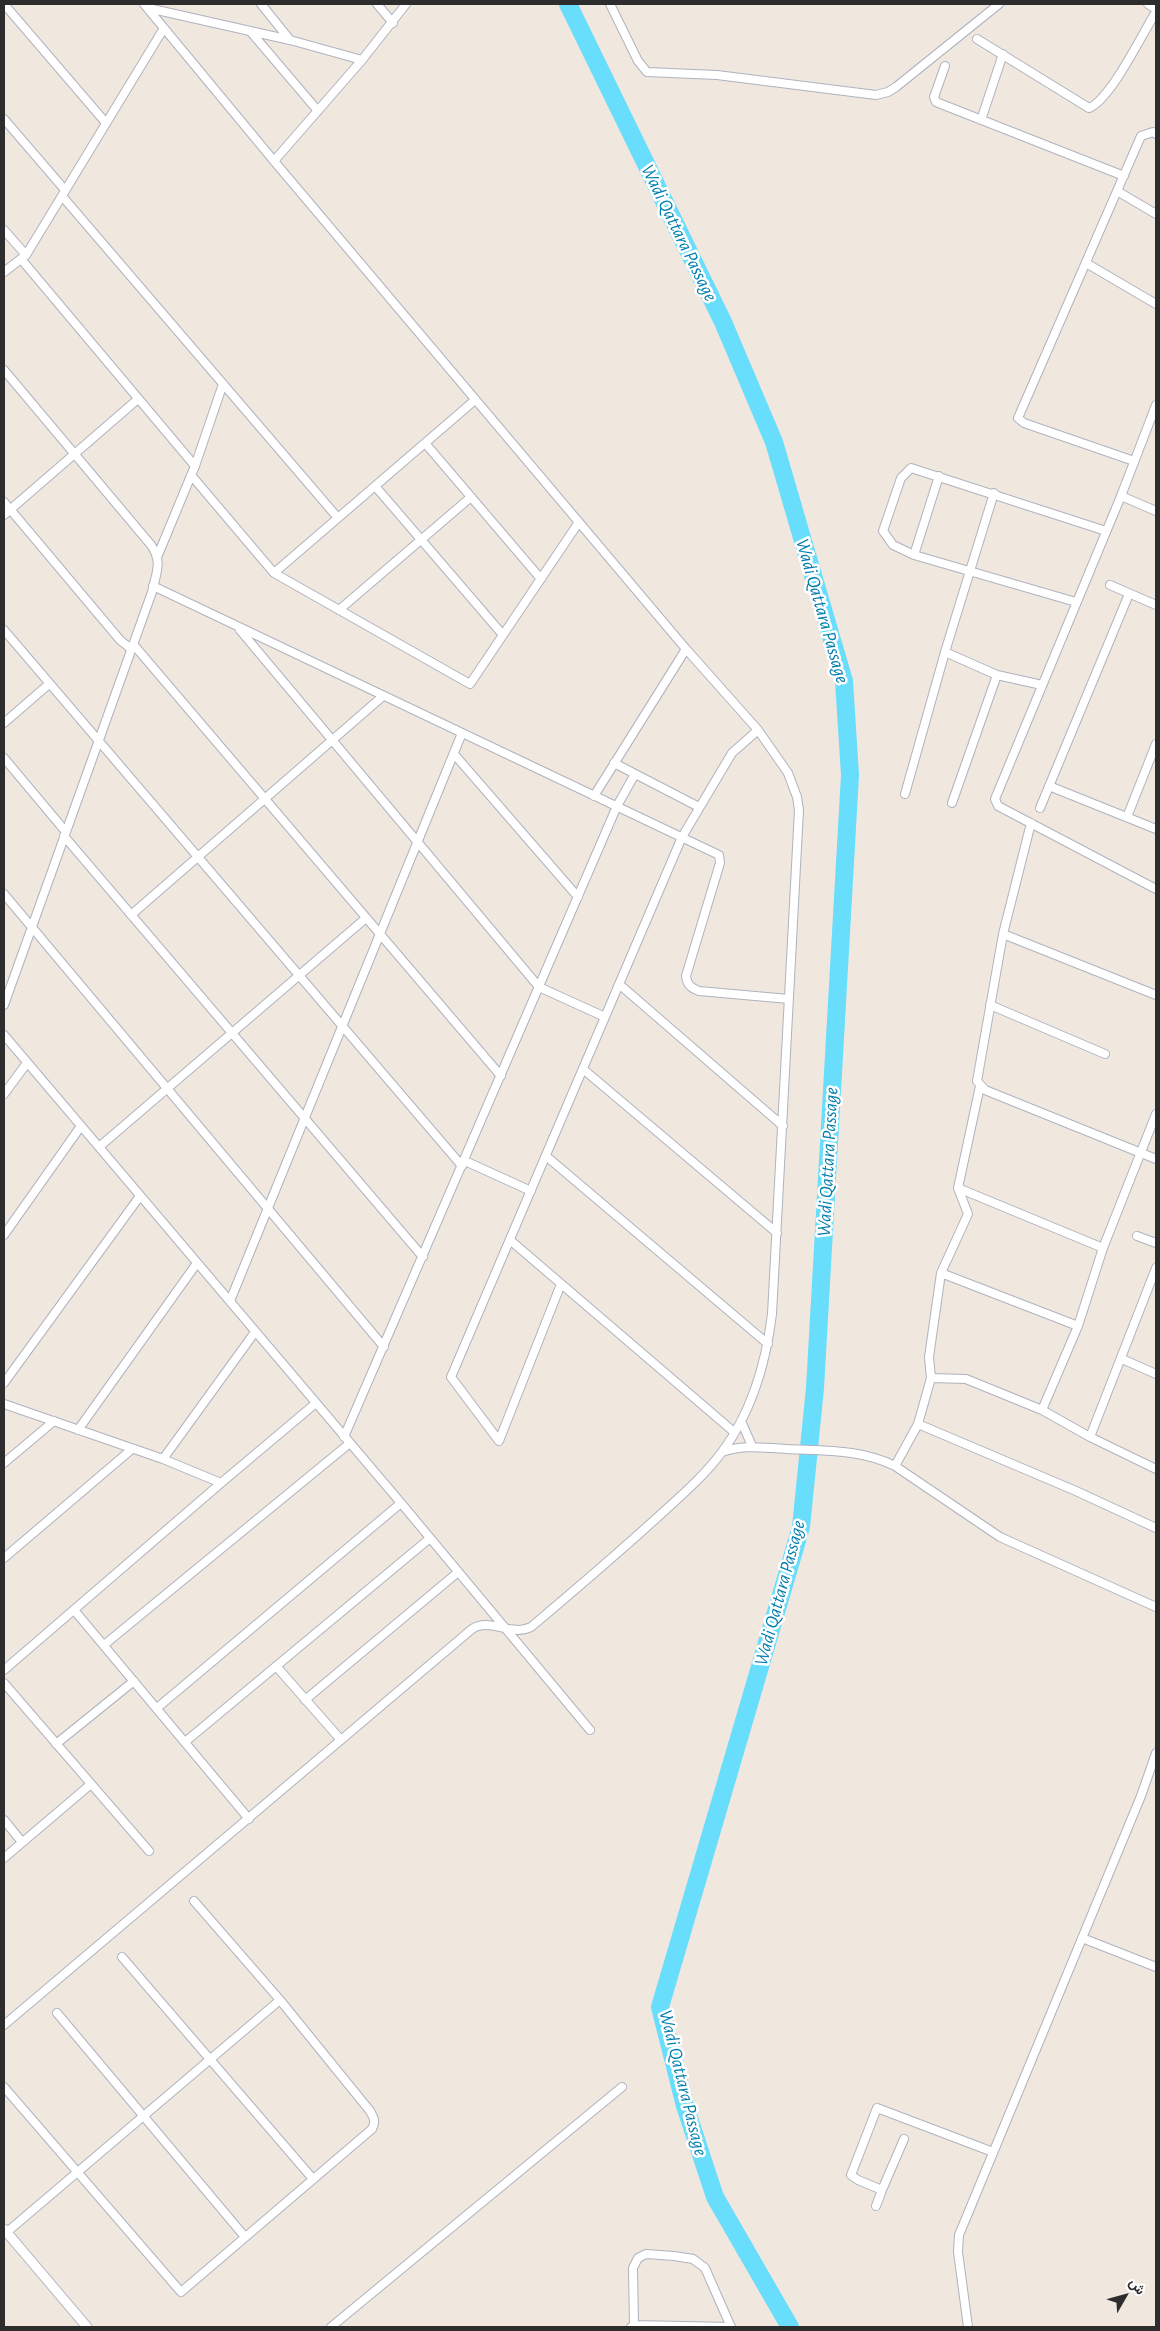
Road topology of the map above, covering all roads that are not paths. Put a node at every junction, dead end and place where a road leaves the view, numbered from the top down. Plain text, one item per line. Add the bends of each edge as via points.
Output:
1 (4, 4) edge
2 (261, 4) edge
3 (377, 4) edge
4 (406, 4) edge
5 (610, 4) edge
6 (999, 4) edge
7 (1148, 4) edge
8 (146, 6) edge
9 (1156, 10) edge
10 (393, 23) junction
11 (164, 28) junction
12 (250, 31) junction
13 (978, 39) dead end
14 (290, 40) junction
15 (1003, 54) junction
16 (362, 60) junction
17 (945, 66) dead end
18 (318, 111) junction
19 (4, 119) edge
20 (981, 120) junction
21 (106, 123) junction
22 (1156, 134) edge
23 (274, 161) junction
24 (1124, 176) junction
25 (1117, 191) junction
26 (63, 193) junction
27 (1156, 214) edge
28 (4, 230) edge
29 (23, 257) junction
30 (1086, 262) junction
31 (4, 272) edge
32 (1156, 304) edge
33 (4, 370) edge
34 (223, 384) junction
35 (138, 399) junction
36 (475, 400) junction
37 (1156, 405) edge
38 (425, 443) junction
39 (75, 454) junction
40 (1134, 461) junction
41 (195, 466) junction
42 (191, 475) junction
43 (939, 476) junction
44 (374, 486) junction
45 (994, 493) junction
46 (1121, 496) junction
47 (471, 497) junction
48 (4, 502) edge
49 (1156, 511) edge
50 (7, 512) edge
51 (338, 518) junction
52 (579, 522) junction
53 (1106, 531) junction
54 (421, 540) junction
55 (158, 555) junction
56 (914, 555) junction
57 (970, 571) junction
58 (274, 573) junction
59 (541, 579) junction
60 (1110, 585) dead end
61 (153, 586) junction
62 (1130, 594) junction
63 (1076, 602) junction
64 (1156, 605) edge
65 (339, 610) junction
66 (237, 626) junction
67 (4, 630) edge
68 (503, 635) junction
69 (132, 646) junction
70 (686, 649) junction
71 (945, 652) junction
72 (997, 675) junction
73 (49, 684) junction
74 (1042, 684) junction
75 (383, 696) junction
76 (4, 723) edge
77 (758, 730) junction
78 (462, 733) junction
79 (332, 740) junction
80 (98, 741) junction
81 (1156, 744) edge
82 (454, 754) junction
83 (4, 758) edge
84 (614, 763) junction
85 (635, 774) junction
86 (1049, 786) junction
87 (905, 794) dead end
88 (594, 796) junction
89 (264, 797) junction
90 (952, 803) dead end
91 (617, 806) junction
92 (700, 807) junction
93 (1040, 808) dead end
94 (1127, 817) junction
95 (1031, 823) junction
96 (1156, 829) edge
97 (65, 834) junction
98 (682, 837) junction
99 (418, 842) junction
100 (198, 858) junction
101 (1156, 889) edge
102 (4, 894) edge
103 (578, 897) junction
104 (131, 915) junction
105 (366, 918) junction
106 (32, 927) junction
107 (380, 934) junction
108 (1003, 934) junction
109 (299, 976) junction
110 (620, 984) junction
111 (539, 987) junction
112 (1156, 995) edge
113 (790, 999) junction
114 (4, 1005) edge
115 (990, 1005) junction
116 (605, 1017) junction
117 (342, 1026) junction
118 (232, 1033) junction
119 (4, 1035) edge
120 (1105, 1054) dead end
121 (27, 1062) junction
122 (583, 1069) junction
123 (501, 1076) junction
124 (980, 1086) junction
125 (167, 1089) junction
126 (4, 1094) edge
127 (1156, 1114) edge
128 (304, 1118) junction
129 (81, 1126) junction
130 (783, 1126) junction
131 (99, 1147) junction
132 (1140, 1152) junction
133 (546, 1156) junction
134 (1156, 1158) edge
135 (463, 1164) junction
136 (958, 1188) junction
137 (530, 1191) junction
138 (140, 1196) junction
139 (268, 1208) junction
140 (777, 1233) junction
141 (4, 1235) edge
142 (1137, 1236) dead end
143 (510, 1240) junction
144 (1156, 1244) edge
145 (1102, 1248) junction
146 (422, 1258) junction
147 (197, 1263) junction
148 (1156, 1268) edge
149 (941, 1273) junction
150 (561, 1284) junction
151 (230, 1301) junction
152 (1078, 1326) junction
153 (255, 1332) junction
154 (768, 1344) junction
155 (384, 1347) junction
156 (1122, 1359) junction
157 (1156, 1374) edge
158 (931, 1378) junction
159 (4, 1383) edge
160 (316, 1403) junction
161 (4, 1404) edge
162 (1042, 1410) junction
163 (54, 1421) junction
164 (741, 1421) junction
165 (918, 1424) junction
166 (78, 1430) junction
167 (734, 1432) junction
168 (1090, 1437) junction
169 (347, 1440) junction
170 (752, 1446) junction
171 (132, 1449) junction
172 (722, 1452) junction
173 (163, 1460) junction
174 (4, 1463) edge
175 (895, 1466) junction
176 (1156, 1469) edge
177 (222, 1483) junction
178 (401, 1503) junction
179 (1156, 1528) edge
180 (429, 1538) junction
181 (4, 1558) edge
182 (458, 1573) junction
183 (1156, 1607) edge
184 (74, 1610) junction
185 (503, 1629) junction
186 (104, 1645) junction
187 (276, 1666) junction
188 (4, 1670) edge
189 (134, 1681) junction
190 (4, 1683) edge
191 (306, 1700) junction
192 (157, 1708) junction
193 (590, 1730) dead end
194 (341, 1740) junction
195 (185, 1742) junction
196 (56, 1744) junction
197 (1156, 1754) edge
198 (91, 1784) junction
199 (249, 1819) junction
200 (4, 1820) edge
201 (22, 1842) junction
202 (149, 1851) dead end
203 (4, 1858) edge
204 (194, 1901) dead end
205 (1082, 1938) junction
206 (122, 1957) dead end
207 (1156, 1968) edge
208 (280, 2000) junction
209 (57, 2013) dead end
210 (4, 2025) edge
211 (210, 2060) junction
212 (4, 2087) edge
213 (622, 2087) dead end
214 (144, 2116) junction
215 (904, 2139) dead end
216 (993, 2152) junction
217 (78, 2172) junction
218 (313, 2180) junction
219 (882, 2190) junction
220 (876, 2206) dead end
221 (5, 2231) edge
222 (246, 2237) junction
223 (633, 2326) edge
224 (87, 2327) edge
225 (330, 2327) edge
226 (731, 2327) edge
227 (968, 2327) edge

1 - 21 street
2 - 14 street
3 - 10 street
4 - 10 street
5 - 6 street via 646,72 717,74 876,95 896,88
7 - 9 street
8 - 11 street
8 - 12 street
9 - 15 street via 1115,81 1096,105 1089,108
10 - 16 street
11 - 21 street
11 - 23 street
12 - 14 street
12 - 18 street
13 - 15 street
14 - 16 street
15 - 20 street
16 - 18 street
17 - 20 street via 934,97 936,102
18 - 23 street
19 - 26 street
20 - 24 street
21 - 26 street
22 - 24 street via 1141,136
23 - 36 street
24 - 25 street
25 - 27 street
25 - 30 street
26 - 29 street
26 - 34 street
28 - 29 street
29 - 31 street
29 - 35 street
30 - 32 street
30 - 40 street via 1018,418 1024,423
33 - 39 street
34 - 41 street
34 - 51 street
35 - 39 street
35 - 41 street
36 - 38 street
36 - 52 street
37 - 40 street
38 - 44 street
38 - 47 street
39 - 50 street
39 - 55 street
40 - 46 street
41 - 42 street
42 - 55 street
42 - 58 street
43 - 45 street
43 - 56 street
43 - 56 street via 911,468 901,478 883,531 893,544
44 - 51 street
44 - 54 street
45 - 53 street
45 - 57 street
46 - 49 street
46 - 53 street
47 - 54 street
47 - 59 street
48 - 50 street
50 - 69 street via 120,640
51 - 58 street
52 - 59 street
52 - 70 street
53 - 63 street
54 - 65 street
54 - 68 street
55 - 61 street
56 - 57 street
57 - 63 street
57 - 71 street
58 - 65 street
59 - 68 street
60 - 62 street
61 - 66 street
61 - 69 street
62 - 64 street
62 - 86 street
63 - 74 street
65 - 68 street via 470,684
66 - 75 street
66 - 79 street
67 - 73 street
69 - 80 street
69 - 89 street
70 - 77 street
70 - 84 street
71 - 72 street
71 - 87 street
72 - 74 street
72 - 90 street
73 - 76 street
73 - 80 street
74 - 95 street via 995,799 998,806
75 - 78 street
75 - 79 street
77 - 92 street via 732,753
77 - 113 street via 788,773 798,797
78 - 82 street
78 - 88 street
79 - 89 street
79 - 99 street
80 - 97 street
80 - 100 street
81 - 94 street
82 - 99 street
82 - 103 street
83 - 97 street
84 - 85 street
84 - 88 street
85 - 91 street
85 - 92 street
86 - 93 street
86 - 94 street
88 - 91 street
89 - 100 street
89 - 105 street
91 - 98 street
91 - 103 street
92 - 98 street
94 - 96 street
95 - 101 street
95 - 108 street
97 - 104 street
97 - 106 street
98 - 110 street
98 - 113 street via 719,855 720,863 686,976 687,982 699,991
99 - 107 street
99 - 111 street
100 - 104 street
100 - 109 street
102 - 106 street
103 - 111 street
104 - 118 street
105 - 107 street
105 - 109 street
106 - 114 street
106 - 125 street
107 - 117 street
107 - 123 street
108 - 112 street
108 - 115 street
109 - 117 street
109 - 118 street
110 - 116 street
110 - 130 street
111 - 116 street
111 - 123 street
113 - 130 street
115 - 120 street
115 - 124 street via 976,1074
116 - 122 street
117 - 128 street
117 - 135 street
118 - 125 street
118 - 128 street
119 - 121 street
121 - 126 street
121 - 129 street
122 - 133 street
122 - 140 street
123 - 135 street
124 - 132 street
124 - 136 street
125 - 131 street
125 - 139 street
127 - 132 street
128 - 139 street
128 - 146 street
129 - 131 street
129 - 141 street
130 - 140 street
131 - 138 street
132 - 134 street
132 - 145 street
133 - 137 street
133 - 154 street
135 - 137 street
135 - 146 street
136 - 145 street
136 - 149 street via 968,1214
137 - 143 street
138 - 147 street
138 - 159 street
139 - 151 street
139 - 155 street
140 - 154 street
142 - 144 street
143 - 150 street
143 - 150 street via 451,1377 498,1441
145 - 152 street
146 - 155 street
147 - 151 street
147 - 166 street
148 - 156 street
149 - 152 street
149 - 158 street via 929,1357
150 - 167 street
151 - 153 street
152 - 162 street
153 - 160 street
153 - 173 street
154 - 164 street
155 - 169 street
156 - 157 street
156 - 168 street
158 - 162 street via 966,1379
158 - 165 street
160 - 169 street
160 - 177 street
161 - 163 street
162 - 168 street
163 - 166 street
163 - 174 street
164 - 167 street
164 - 170 street
165 - 175 street
165 - 179 street
166 - 171 street
167 - 172 street
168 - 176 street
169 - 178 street
169 - 186 street
170 - 172 street
170 - 175 street via 856,1453
171 - 173 street
171 - 181 street
172 - 185 street via 626,1547 531,1627
173 - 177 street
175 - 183 street via 1000,1537
177 - 184 street
178 - 180 street
178 - 192 street
180 - 182 street
180 - 187 street
182 - 185 street
182 - 191 street
184 - 186 street
184 - 188 street
185 - 193 street
185 - 194 street via 485,1624 472,1629
186 - 189 street
187 - 191 street
187 - 195 street
189 - 192 street
189 - 196 street
190 - 196 street
191 - 194 street
192 - 195 street
194 - 199 street
195 - 199 street
196 - 198 street
197 - 205 street
198 - 201 street
198 - 202 street
199 - 210 street
200 - 201 street
201 - 203 street
204 - 208 street
205 - 207 street
205 - 216 street
206 - 211 street
208 - 211 street
208 - 218 street via 374,2118 372,2129
209 - 214 street
211 - 214 street
211 - 218 street
212 - 217 street
213 - 225 street
214 - 217 street
214 - 222 street
215 - 219 street
216 - 219 street via 878,2108 851,2176
216 - 227 street via 958,2241
217 - 221 street
217 - 222 street via 181,2292
218 - 222 street
219 - 220 street
221 - 224 street
223 - 226 street
223 - 226 street via 633,2268 638,2258 646,2254 693,2259 705,2268

